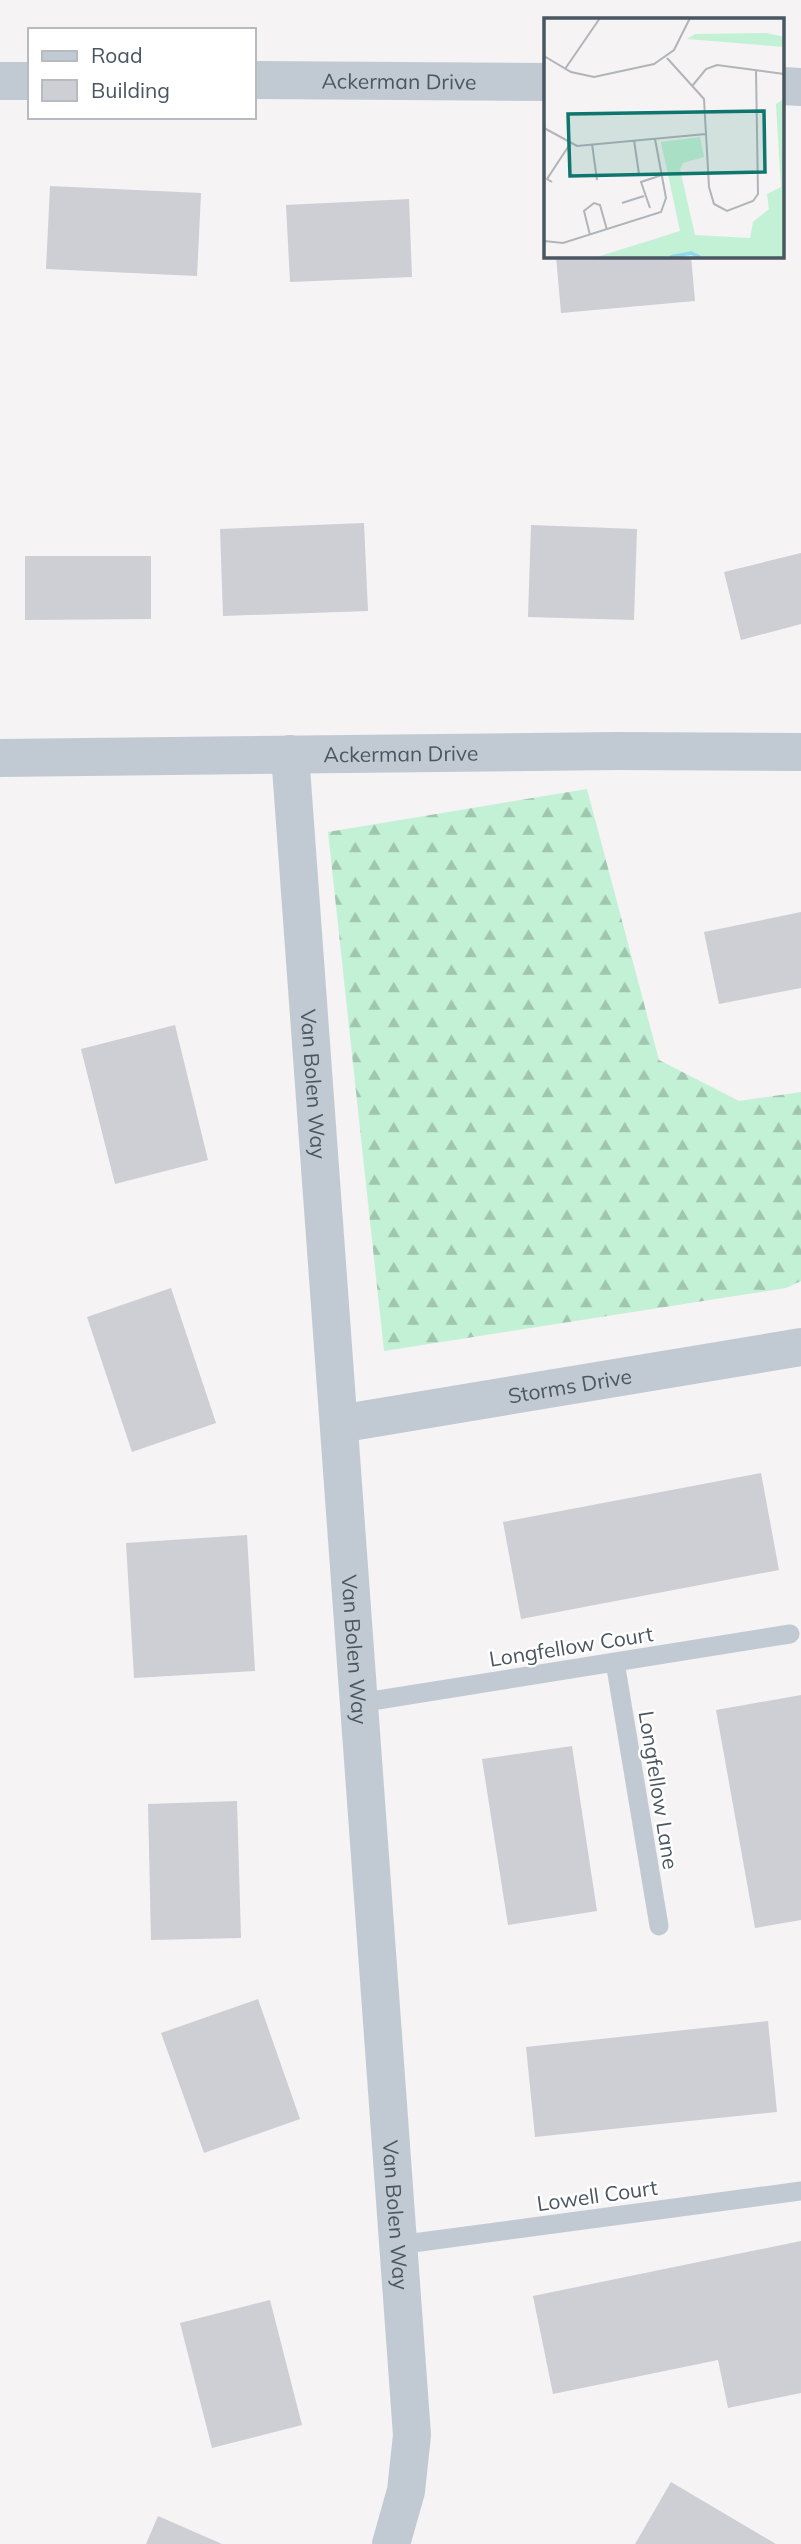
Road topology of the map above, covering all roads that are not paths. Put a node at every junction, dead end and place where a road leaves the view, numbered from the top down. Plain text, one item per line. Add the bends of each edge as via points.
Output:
1 (256, 80) edge
2 (0, 81) edge
3 (28, 81) edge
4 (544, 82) edge
5 (801, 752) edge
6 (290, 754) junction
7 (0, 758) edge
8 (801, 1347) edge
9 (339, 1423) junction
10 (790, 1634) dead end
11 (615, 1662) junction
12 (359, 1703) junction
13 (659, 1926) dead end
14 (801, 2191) edge
15 (398, 2245) junction
16 (397, 2542) edge

1 - 4 street, Ackerman Drive
2 - 3 street
5 - 6 street, Ackerman Drive
6 - 7 street, Ackerman Drive
6 - 9 street, Van Bolen Way
8 - 9 street, Storms Drive
9 - 12 street, Van Bolen Way
10 - 11 lane, Longfellow Court
11 - 12 lane, Longfellow Court
11 - 13 lane, Longfellow Lane
12 - 15 street, Van Bolen Way
14 - 15 lane, Lowell Court
15 - 16 street, Van Bolen Way via 412,2435

